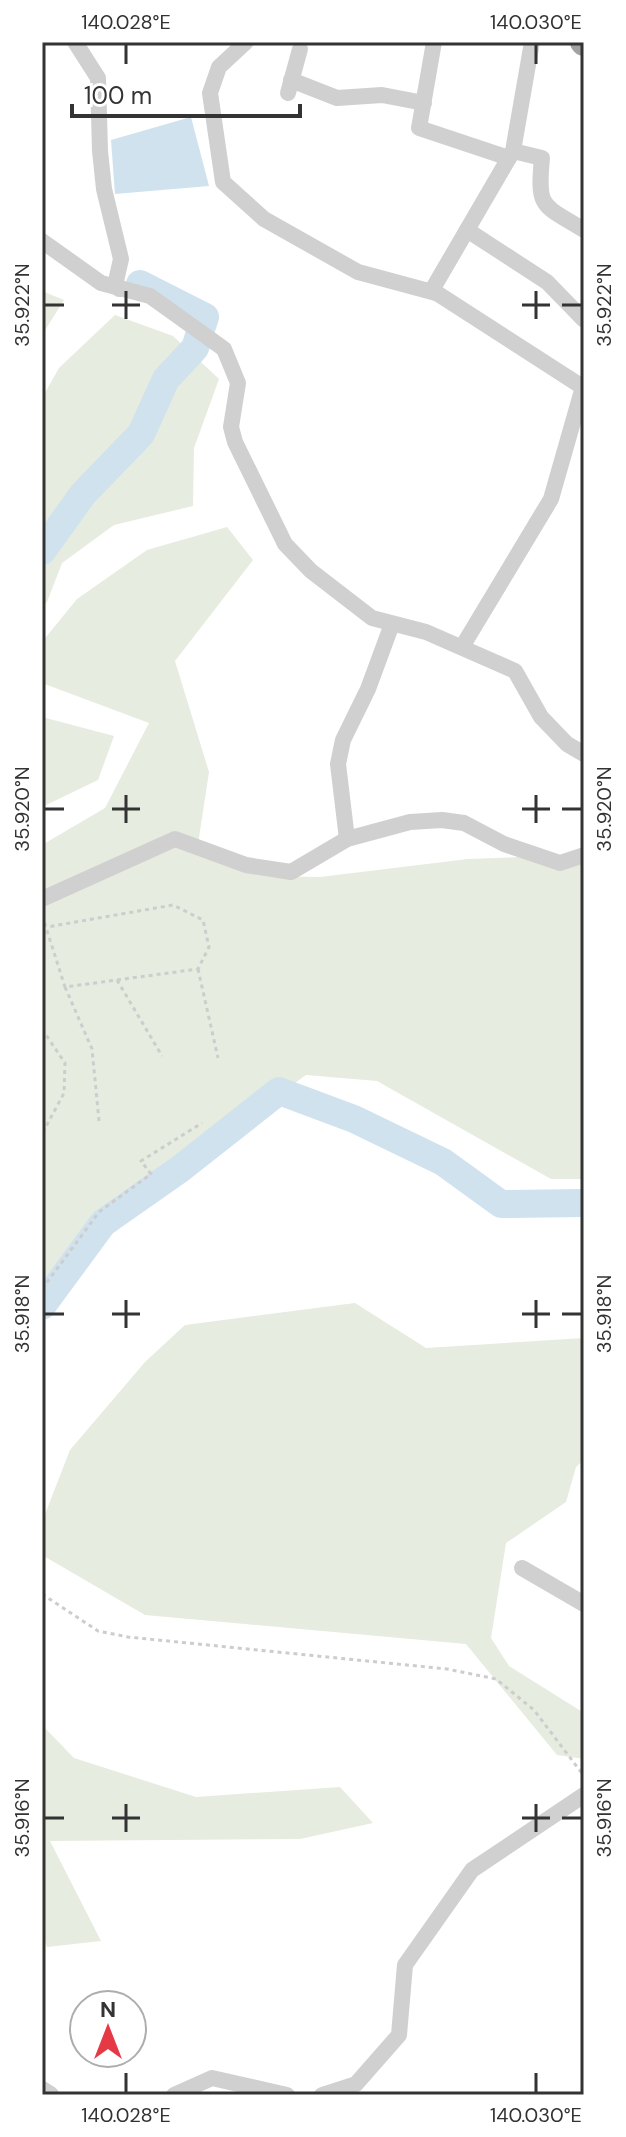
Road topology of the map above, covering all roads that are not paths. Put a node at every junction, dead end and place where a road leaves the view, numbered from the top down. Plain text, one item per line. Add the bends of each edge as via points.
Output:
1 (75, 42) edge
2 (246, 42) edge
3 (434, 42) edge
4 (532, 42) edge
5 (300, 49) dead end
6 (424, 103) junction
7 (511, 154) junction
8 (467, 230) junction
9 (584, 230) edge
10 (42, 241) edge
11 (119, 289) junction
12 (436, 293) junction
13 (584, 320) edge
14 (583, 388) edge
15 (392, 624) junction
16 (462, 647) junction
17 (584, 754) edge
18 (347, 839) junction
19 (584, 855) edge
20 (42, 899) edge
21 (522, 1568) dead end
22 (584, 1604) edge
23 (584, 1795) edge
24 (42, 2090) edge
25 (50, 2095) edge
26 (174, 2095) edge
27 (287, 2095) edge
28 (322, 2095) edge

1 - 11 street via 98,78 100,151 121,259
2 - 12 street via 219,67 210,93 223,182 264,219 358,272
3 - 6 street
4 - 7 street
5 - 6 street via 290,86 337,98 382,95
6 - 7 street via 419,128
7 - 8 street
7 - 9 street via 542,158 538,193 545,206
8 - 12 street via 432,290
8 - 13 street via 547,282
10 - 11 street via 101,283
11 - 15 street via 150,296 224,349 238,383 231,427 235,442 285,544 348,602
12 - 14 street
14 - 16 street via 551,499
15 - 16 street
15 - 18 street via 343,740 338,764
16 - 17 street via 515,671 541,717
18 - 19 street via 410,822 442,820 464,823 560,863
18 - 20 street via 291,872 246,865 175,839
21 - 22 street
23 - 28 street via 472,1870 405,1965 399,2035 356,2084
24 - 25 street
26 - 27 street via 212,2078

